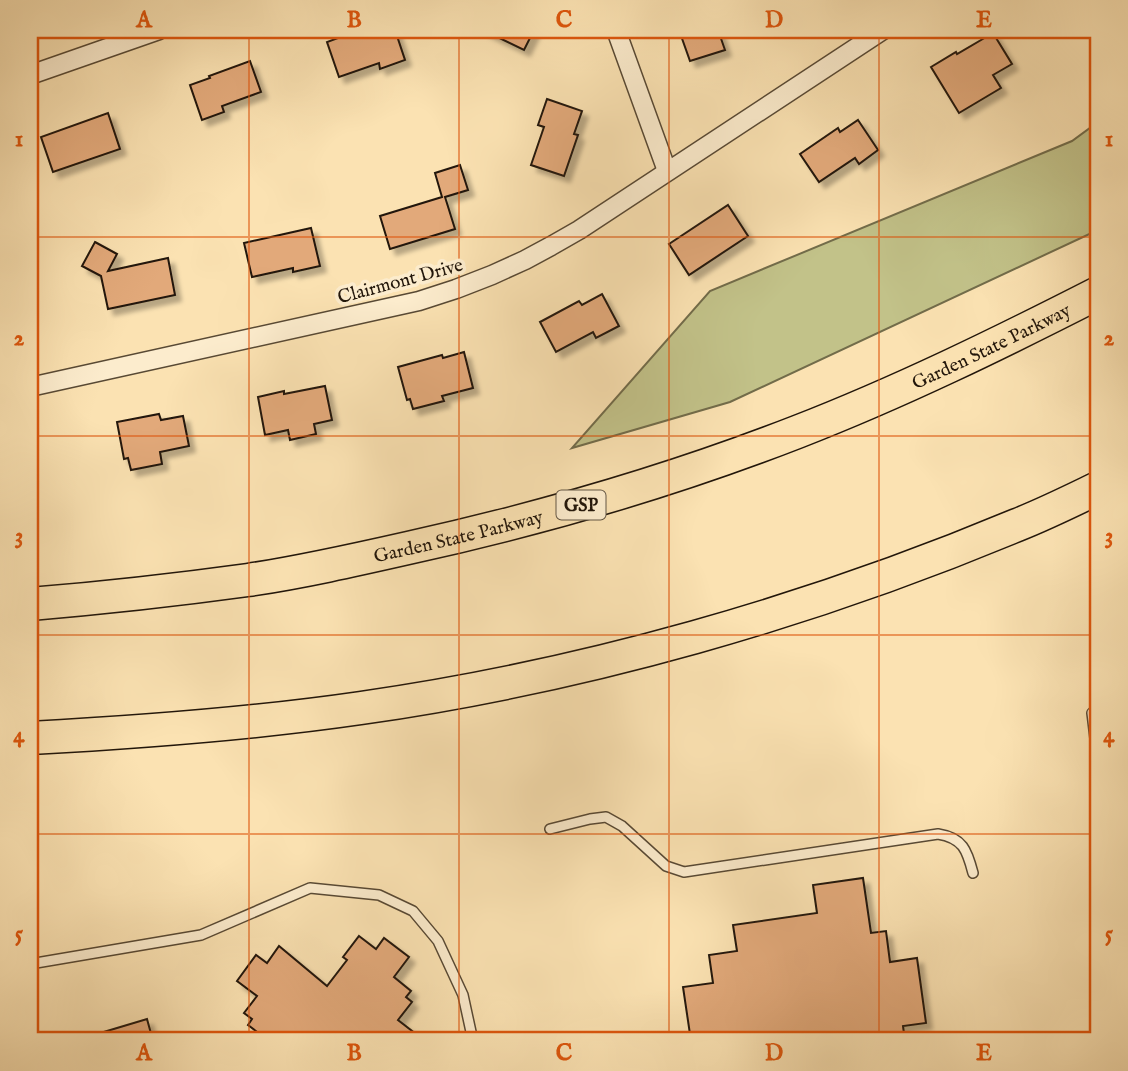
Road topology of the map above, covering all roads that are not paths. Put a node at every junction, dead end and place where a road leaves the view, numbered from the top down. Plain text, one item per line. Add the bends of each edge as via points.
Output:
1 (159, 30) edge
2 (616, 30) edge
3 (883, 30) edge
4 (30, 75) edge
5 (667, 170) junction
6 (1098, 293) edge
7 (30, 387) edge
8 (1098, 488) edge
9 (30, 604) edge
10 (1098, 712) edge
11 (30, 738) edge
12 (1098, 763) edge
13 (550, 829) dead end
14 (973, 873) dead end
15 (30, 964) edge
16 (474, 1041) edge

1 - 4 street
2 - 5 street
3 - 5 street, Clairmont Drive
5 - 7 street, Clairmont Drive via 551,246 456,289 381,310
6 - 9 highway, Garden State Parkway / GSP via 1003,342 797,432 582,505 445,540 251,579
8 - 11 highway via 1018,525 804,604 586,665 362,708
10 - 12 lane via 1092,713
13 - 14 lane via 606,817 666,866 684,872 938,834 962,844
15 - 16 lane via 201,934 310,888 379,895 413,911 438,941 463,995

